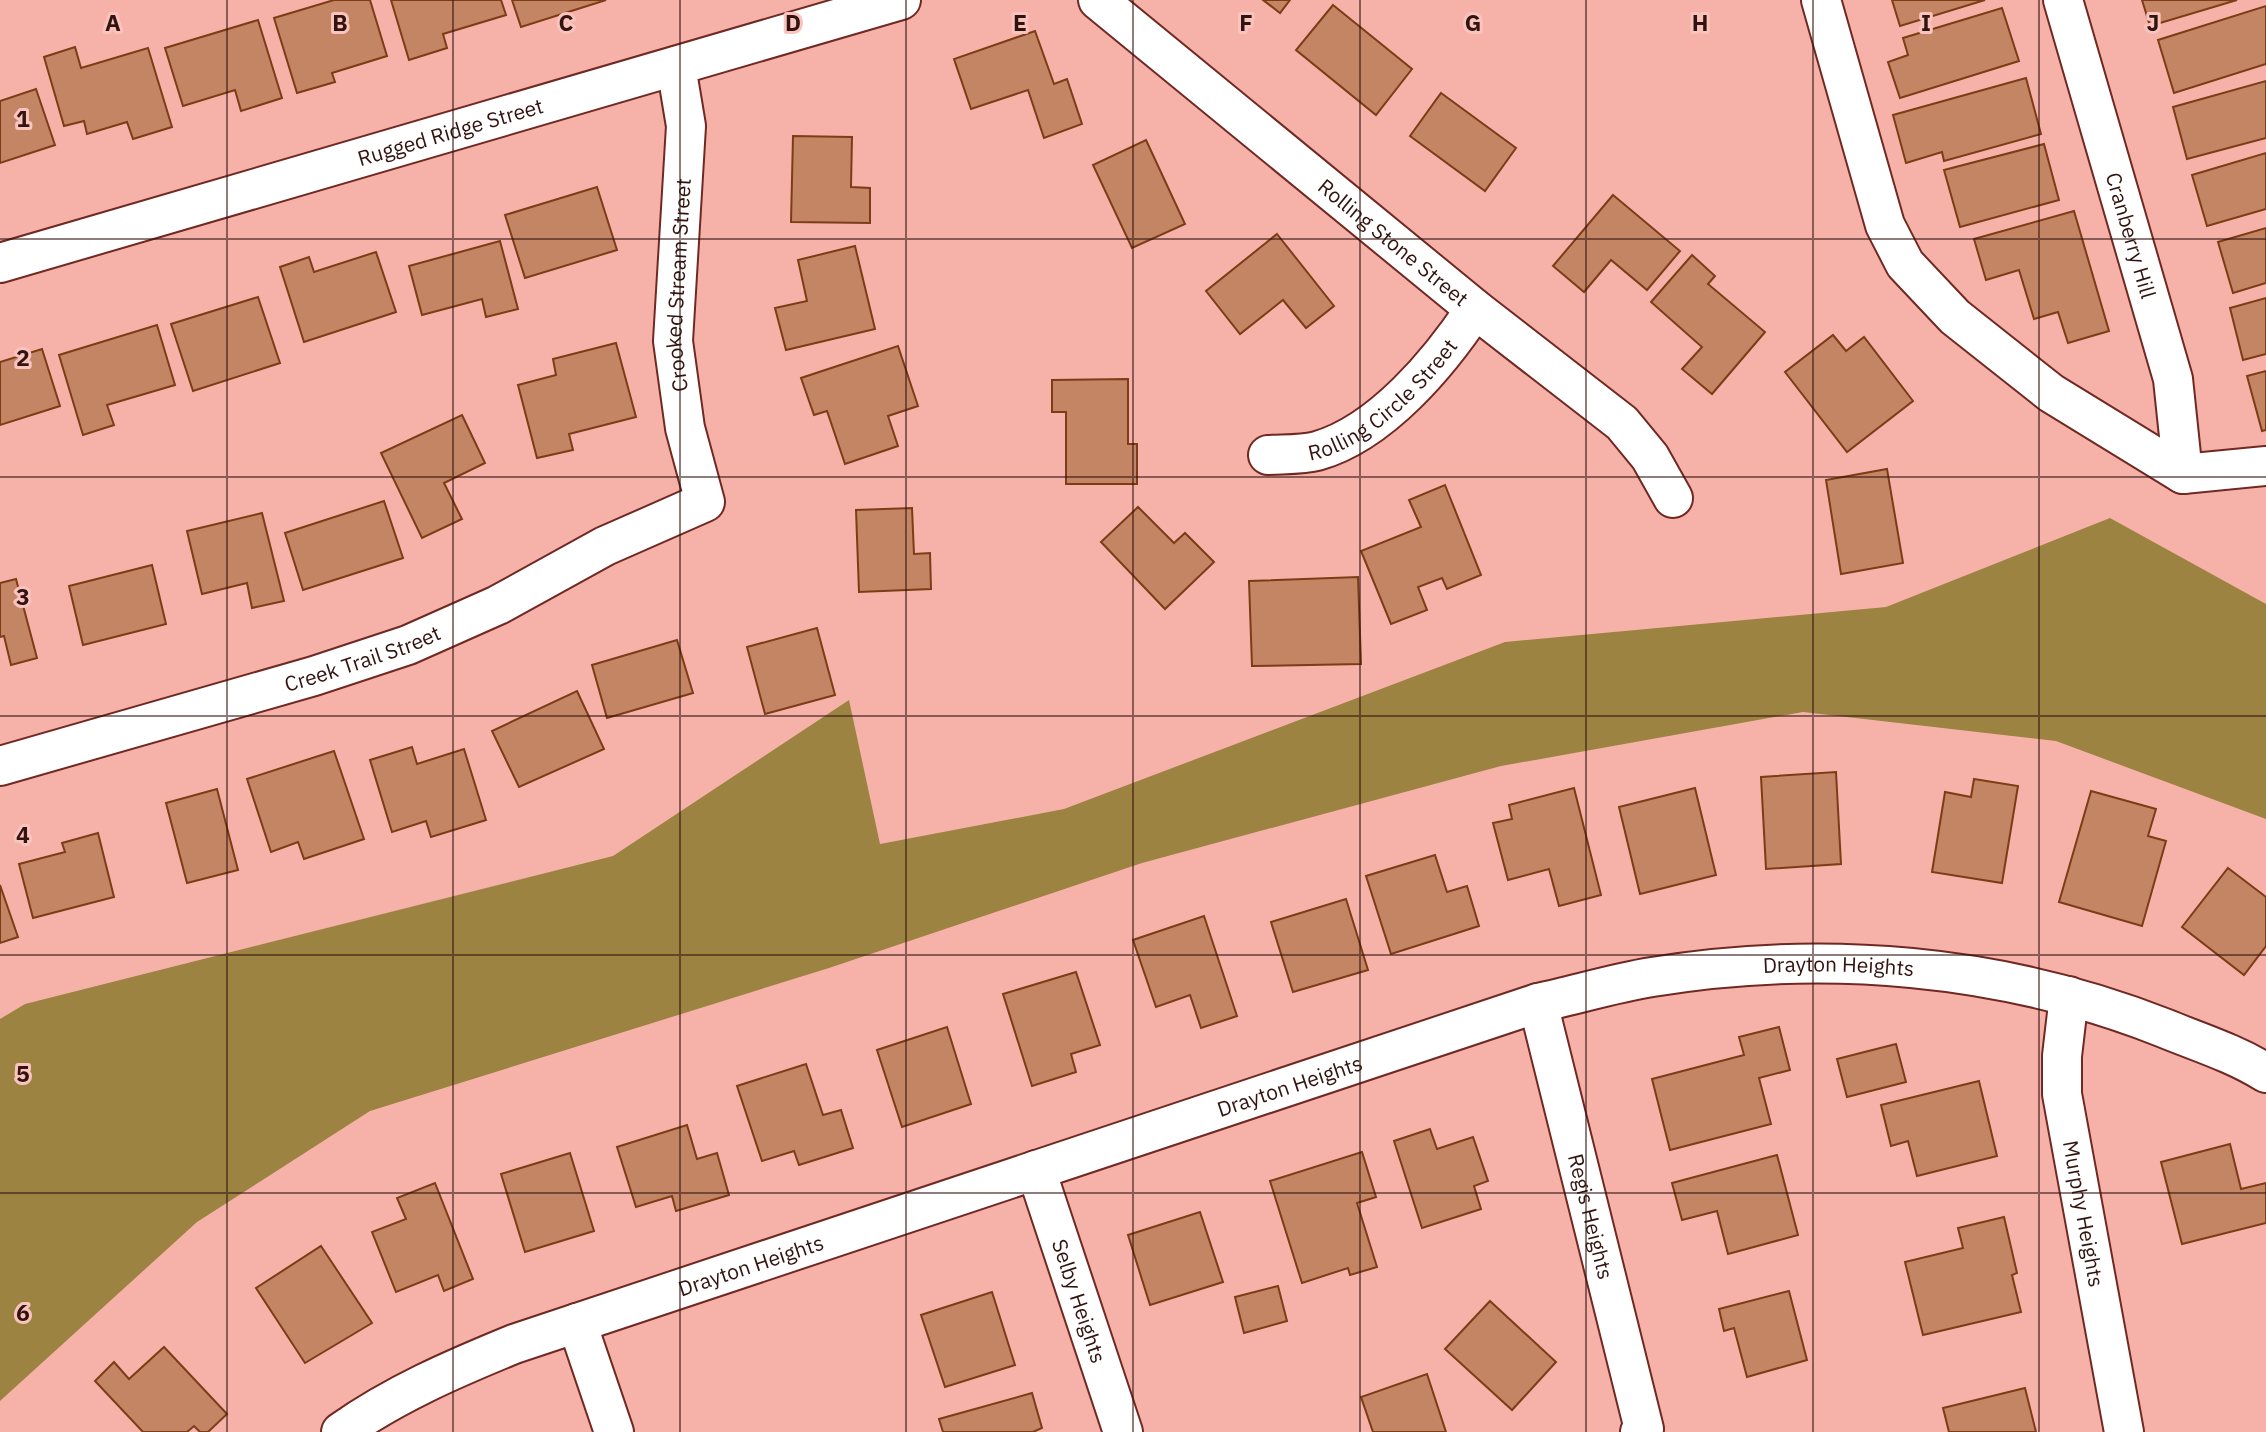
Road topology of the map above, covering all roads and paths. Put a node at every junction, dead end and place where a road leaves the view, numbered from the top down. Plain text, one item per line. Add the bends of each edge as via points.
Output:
1 (901, 0) edge
2 (1098, 0) edge
3 (1821, 0) edge
4 (2063, 0) edge
5 (677, 66) junction
6 (0, 263) edge
7 (1475, 309) junction
8 (1268, 455) dead end
9 (2266, 466) edge
10 (2183, 474) junction
11 (1672, 498) dead end
12 (705, 502) joint
13 (0, 766) edge
14 (2069, 996) junction
15 (1538, 1003) junction
16 (2266, 1073) edge
17 (1036, 1170) junction
18 (577, 1323) junction
19 (1642, 1431) edge
20 (341, 1432) edge
21 (614, 1432) edge
22 (1123, 1432) edge
23 (2124, 1432) edge

1 - 5 street, Rugged Ridge Street
2 - 7 street, Rolling Stone Street
3 - 10 street via 1885,225 1905,264 1955,317 2051,393
4 - 10 street, Cranberry Hill via 2173,379
5 - 6 street, Rugged Ridge Street
5 - 12 street, Crooked Stream Street via 686,126 673,341 685,428
7 - 8 street, Rolling Circle Street via 1429,370 1364,428 1316,452
7 - 11 street, Rolling Stone Street via 1622,423 1650,457
9 - 10 street
12 - 13 street, Creek Trail Street via 408,645
14 - 15 street, Drayton Heights via 1951,972 1851,963 1750,965 1651,977
14 - 16 street, Drayton Heights via 2137,1017
14 - 23 street, Murphy Heights via 2062,1094
15 - 17 street, Drayton Heights
15 - 19 street, Regis Heights
17 - 18 street, Drayton Heights
17 - 22 street, Selby Heights
18 - 20 street, Drayton Heights via 435,1376
18 - 21 street

